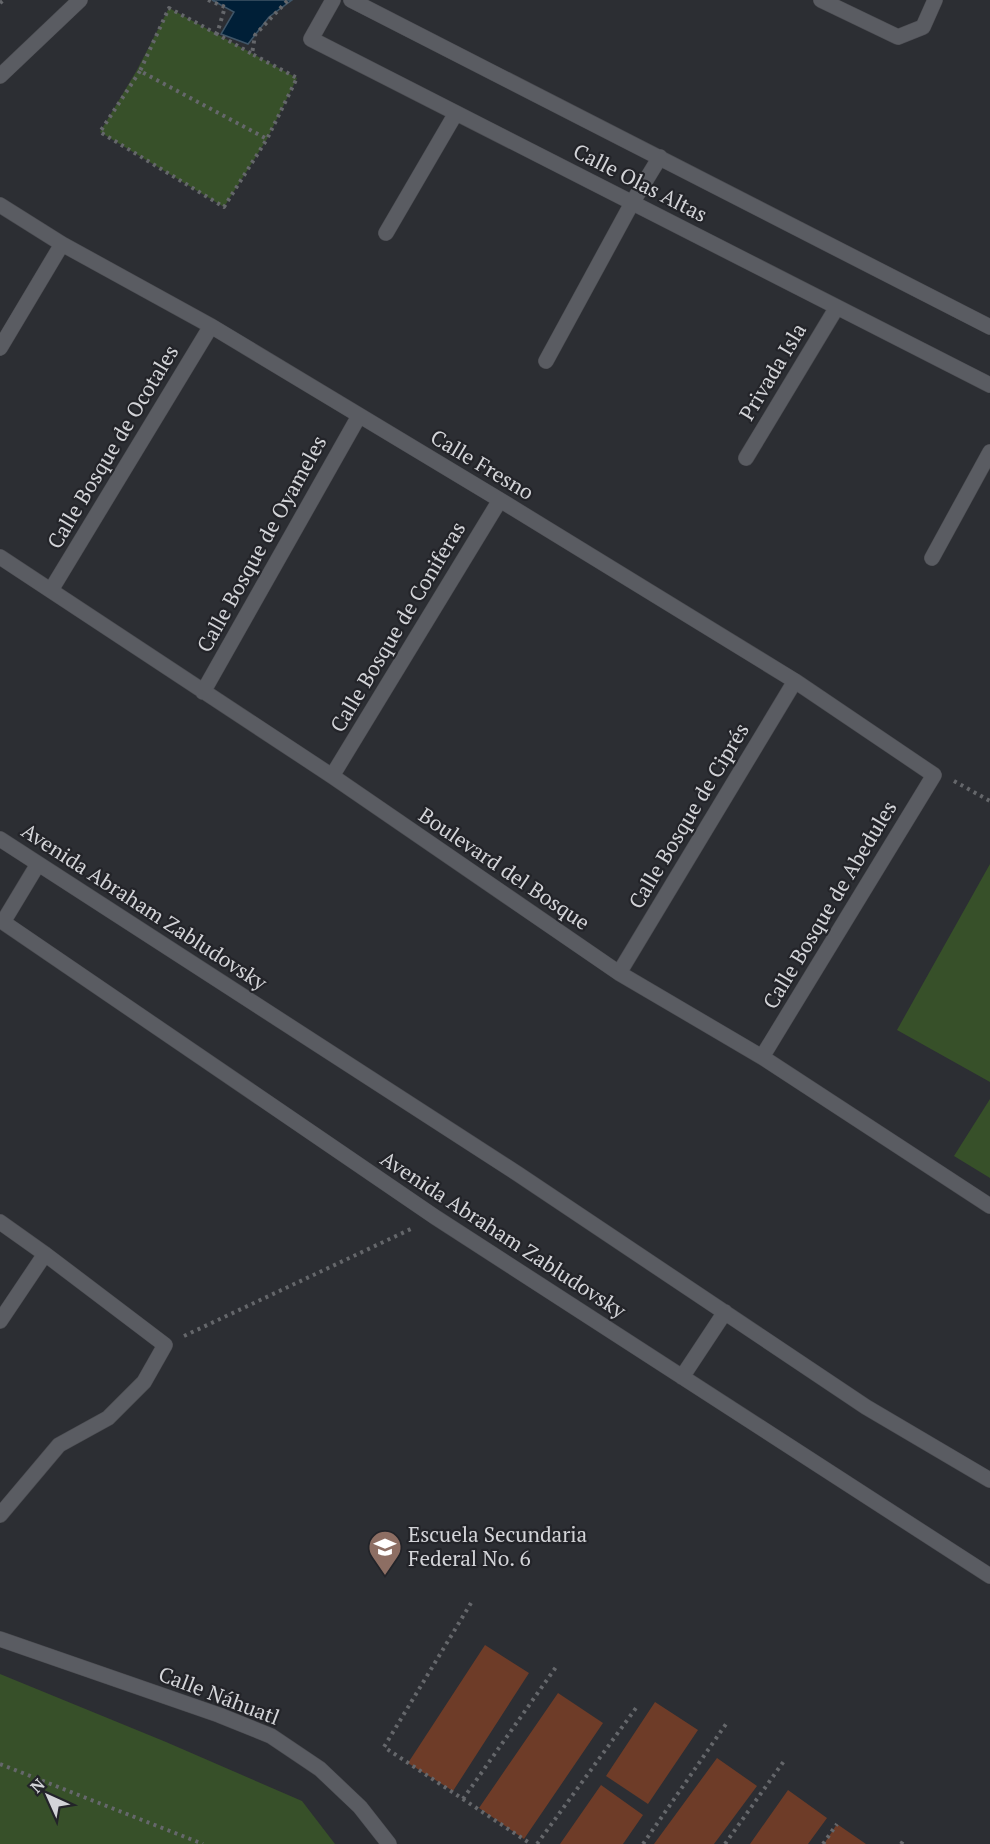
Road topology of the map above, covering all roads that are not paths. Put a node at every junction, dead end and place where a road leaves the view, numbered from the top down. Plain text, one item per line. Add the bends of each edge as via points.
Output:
1 (80, 0) edge
2 (333, 0) edge
3 (351, 0) edge
4 (821, 0) edge
5 (935, 0) edge
6 (0, 76) edge
7 (456, 113) junction
8 (660, 157) junction
9 (632, 203) junction
10 (0, 205) edge
11 (386, 233) dead end
12 (62, 244) junction
13 (837, 308) junction
14 (211, 326) junction
15 (990, 327) edge
16 (0, 348) edge
17 (546, 361) dead end
18 (990, 385) edge
19 (358, 416) junction
20 (990, 452) edge
21 (746, 458) dead end
22 (500, 501) junction
23 (0, 557) edge
24 (932, 558) dead end
25 (51, 590) junction
26 (795, 681) junction
27 (203, 693) junction
28 (934, 775) joint
29 (332, 776) junction
30 (0, 839) edge
31 (38, 864) junction
32 (2, 921) edge
33 (619, 973) junction
34 (762, 1057) junction
35 (990, 1206) edge
36 (0, 1222) edge
37 (45, 1254) junction
38 (725, 1312) junction
39 (0, 1321) edge
40 (682, 1377) junction
41 (990, 1480) edge
42 (0, 1515) edge
43 (990, 1575) edge
44 (0, 1639) edge
45 (389, 1844) edge

1 - 6 street
2 - 7 street, Calle Olas Altas via 311,39
3 - 8 street, Calle Olas Altas
4 - 5 street via 898,37 923,27
7 - 9 street, Calle Olas Altas
7 - 11 street
8 - 9 street
8 - 15 street, Calle Olas Altas
9 - 13 street, Calle Olas Altas
9 - 17 street
10 - 12 street, Calle Fresno
12 - 14 street, Calle Fresno
12 - 16 street
13 - 18 street, Calle Olas Altas
13 - 21 street, Privada Isla
14 - 19 street, Calle Fresno
14 - 25 street, Calle Bosque de Ocotales
19 - 22 street, Calle Fresno
19 - 27 street, Calle Bosque de Oyameles
20 - 24 street
22 - 26 street, Calle Fresno
22 - 29 street, Calle Bosque de Coniferas
23 - 25 street, Boulevard del Bosque
25 - 27 street, Boulevard del Bosque
26 - 28 street, Calle Fresno
26 - 33 street, Calle Bosque de Ciprés
27 - 29 street, Boulevard del Bosque
28 - 34 street, Calle Bosque de Abedules
29 - 33 street, Boulevard del Bosque
30 - 31 street, Avenida Abraham Zabludovsky
31 - 32 street
31 - 38 street, Avenida Abraham Zabludovsky
32 - 40 street, Avenida Abraham Zabludovsky via 435,1217
33 - 34 street, Boulevard del Bosque
34 - 35 street, Boulevard del Bosque
36 - 37 street
37 - 39 street
37 - 42 street via 165,1345 144,1382 108,1418 59,1445
38 - 40 street
38 - 41 street, Avenida Abraham Zabludovsky via 866,1407
40 - 43 street, Avenida Abraham Zabludovsky
44 - 45 street, Calle Náhuatl via 271,1736 320,1769 360,1807

